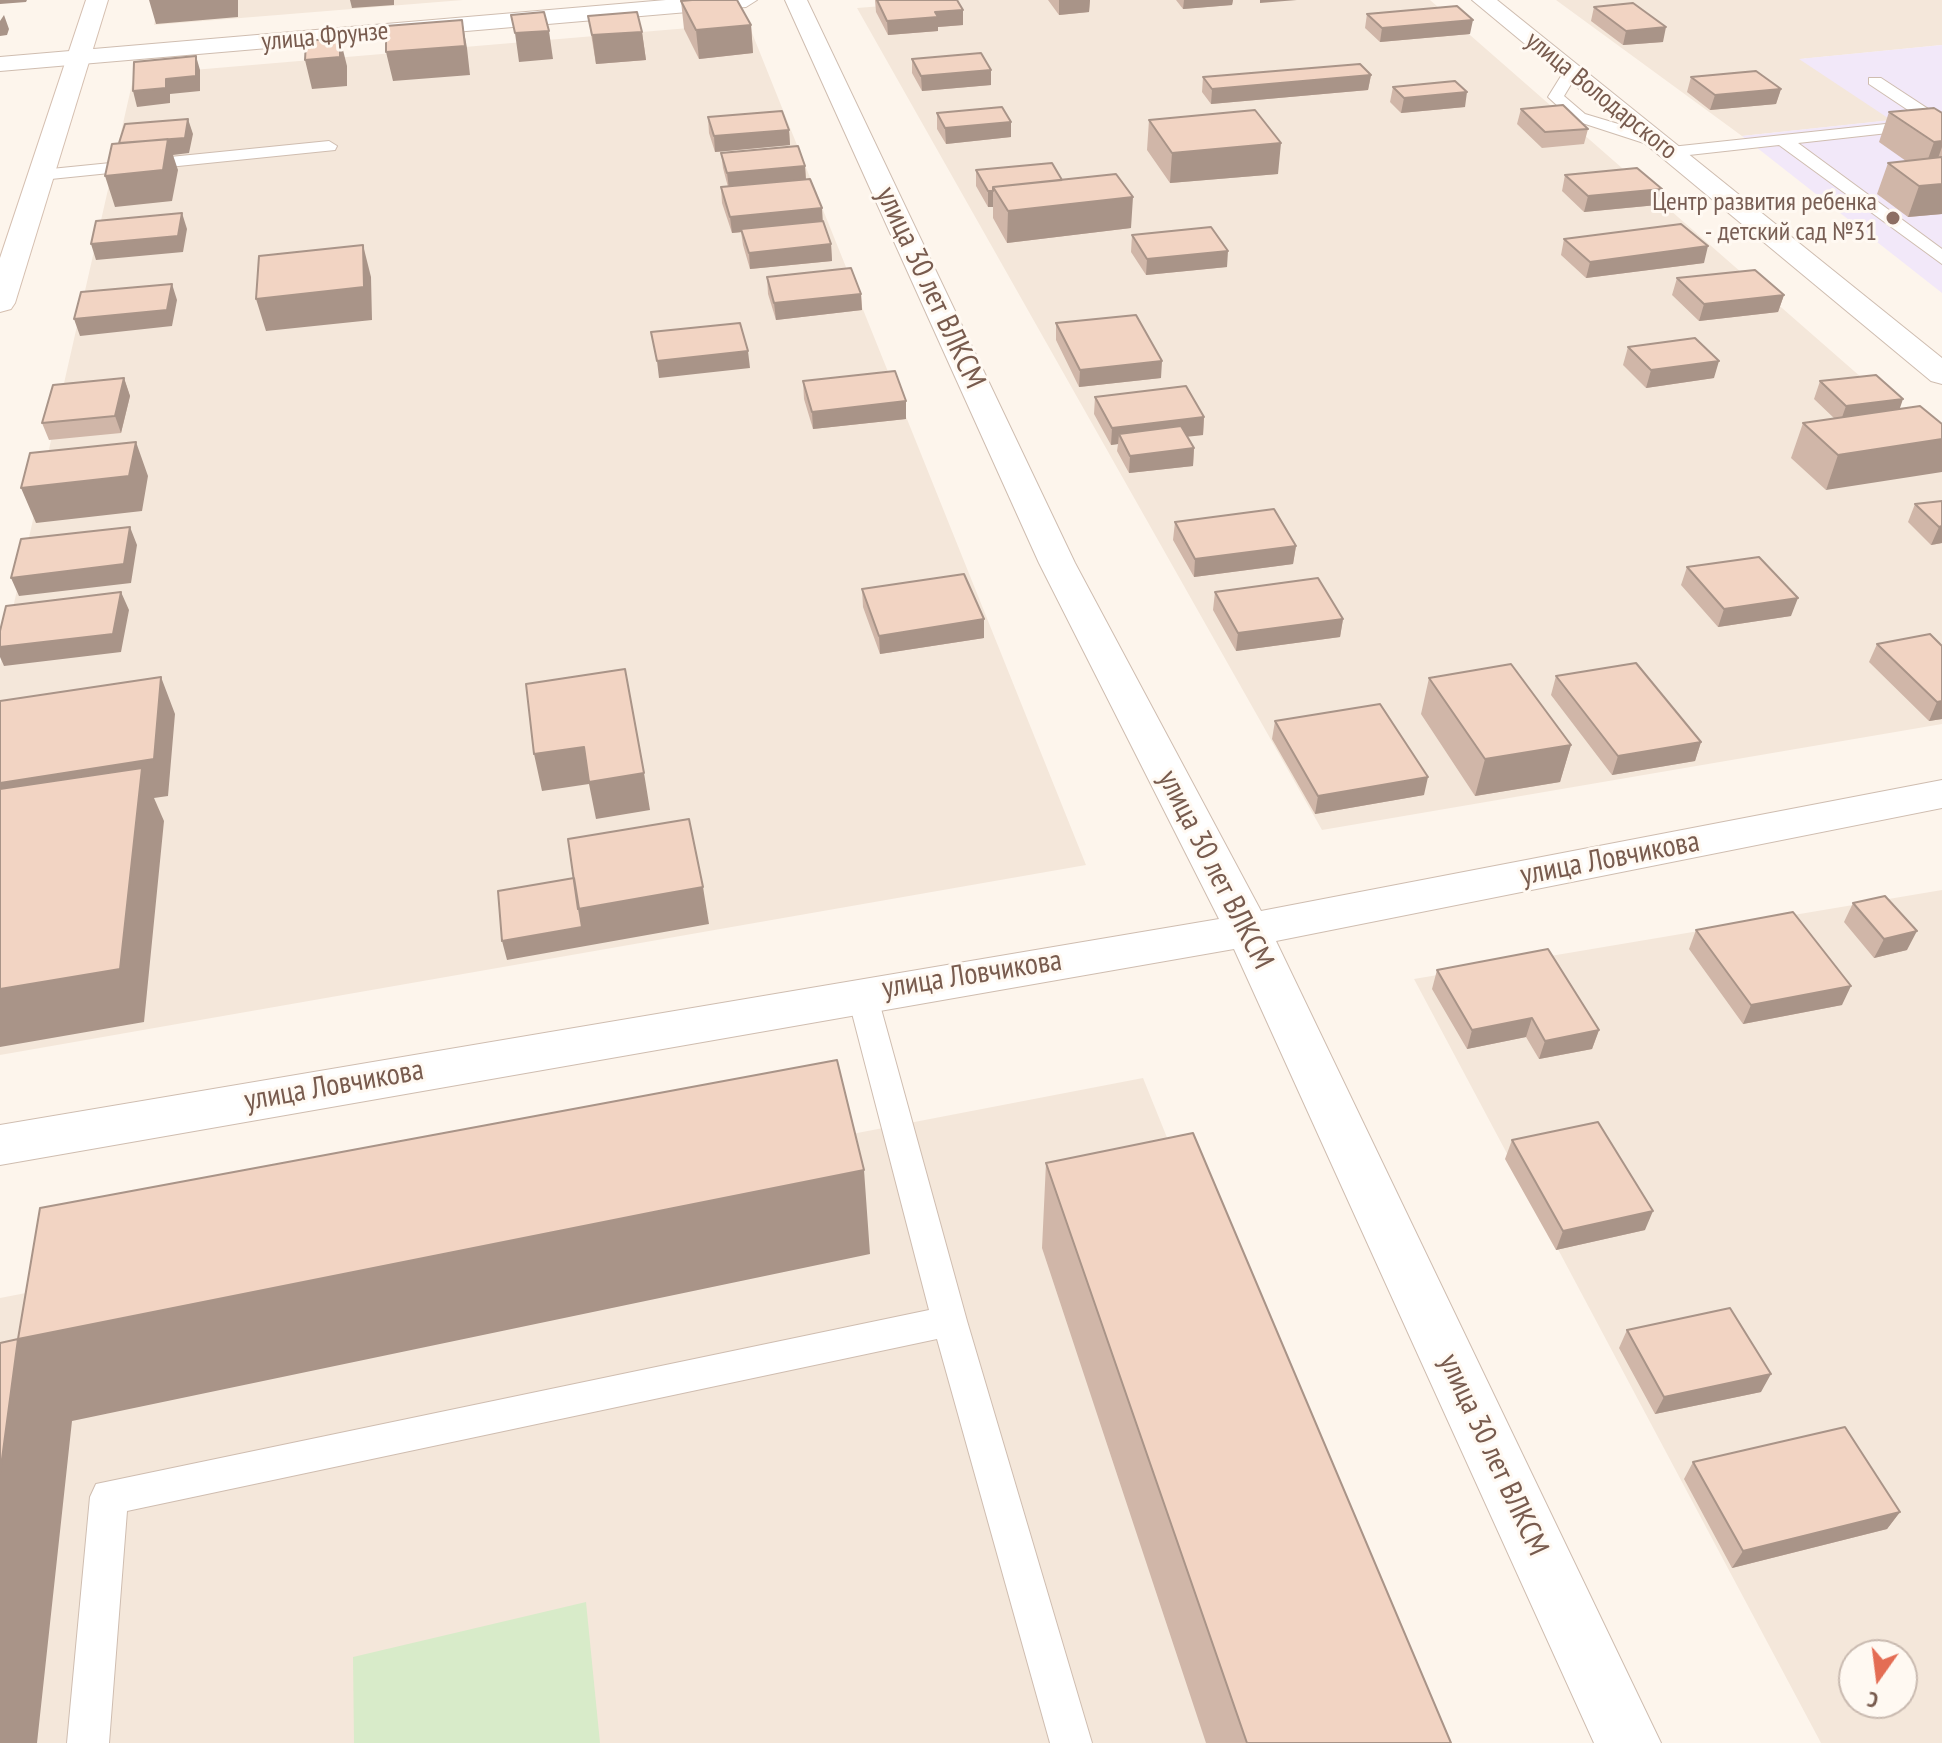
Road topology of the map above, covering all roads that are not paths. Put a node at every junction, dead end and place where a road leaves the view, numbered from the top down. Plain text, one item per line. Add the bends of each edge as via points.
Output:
1 (97, 0) edge
2 (746, 0) edge
3 (796, 0) edge
4 (1483, 0) edge
5 (78, 58) junction
6 (0, 64) edge
7 (1875, 81) dead end
8 (1941, 123) edge
9 (1783, 140) junction
10 (329, 146) dead end
11 (1665, 147) junction
12 (41, 175) junction
13 (1942, 258) edge
14 (1, 298) edge
15 (1942, 374) edge
16 (1942, 794) edge
17 (1248, 930) junction
18 (862, 994) junction
19 (0, 1145) edge
20 (949, 1321) junction
21 (88, 1743) edge
22 (1071, 1743) edge
23 (1628, 1743) edge

1 - 5 street
2 - 5 street, улица Фрунзе
3 - 17 street, улица 30 лет ВЛКСМ via 1057,563
4 - 11 street, улица Володарского
5 - 6 street, улица Фрунзе
5 - 12 street
7 - 8 lane
8 - 9 lane
9 - 11 lane
9 - 13 lane
10 - 12 lane
11 - 15 street, улица Володарского
12 - 14 street
16 - 17 street, улица Ловчикова
17 - 18 street, улица Ловчикова
17 - 23 street, улица 30 лет ВЛКСМ
18 - 19 street, улица Ловчикова
18 - 20 lane
20 - 21 lane via 109,1497
20 - 22 lane

